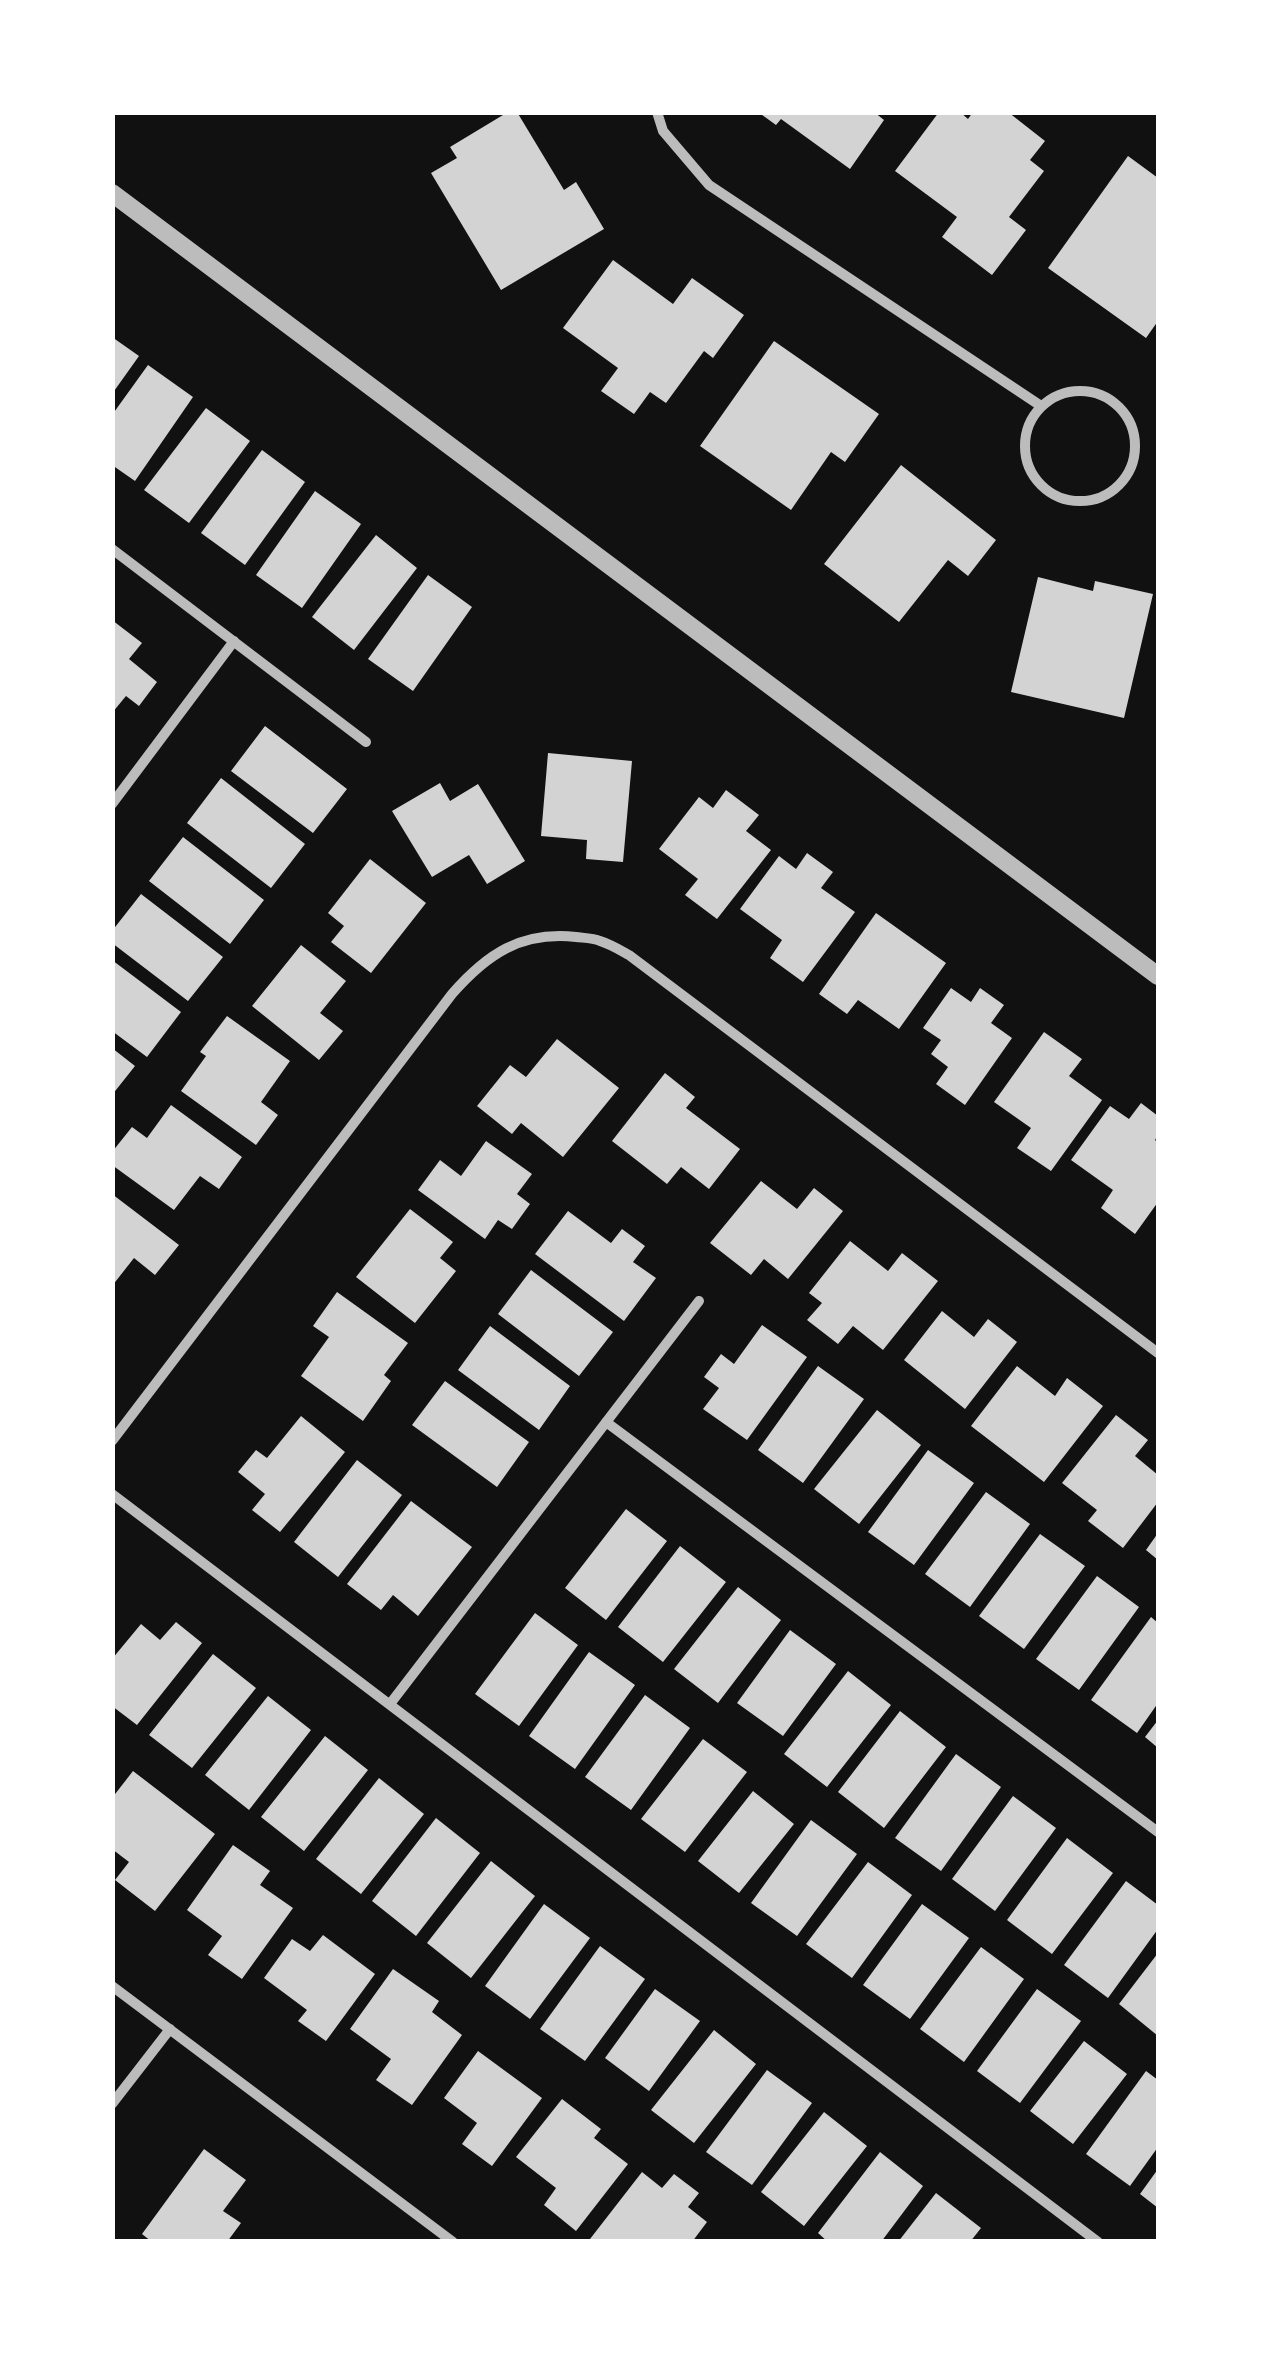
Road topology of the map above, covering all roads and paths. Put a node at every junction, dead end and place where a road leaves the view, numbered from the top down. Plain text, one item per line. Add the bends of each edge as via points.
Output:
1 (657, 112) edge
2 (112, 193) edge
3 (1041, 406) junction
4 (112, 550) edge
5 (234, 641) junction
6 (366, 742) dead end
7 (112, 804) edge
8 (1158, 976) edge
9 (700, 1301) dead end
10 (1158, 1353) edge
11 (606, 1422) junction
12 (112, 1440) edge
13 (112, 1494) edge
14 (390, 1704) junction
15 (1158, 1832) edge
16 (112, 1986) edge
17 (170, 2029) junction
18 (112, 2104) edge
19 (453, 2242) edge
20 (1098, 2242) edge

1 - 3 street via 663,131 709,185
2 - 8 street
3 - 3 street via 1086,391 1116,404 1135,448 1113,490 1082,501 1038,481 1025,452
4 - 5 street
5 - 6 street
5 - 7 street
9 - 11 street
10 - 12 street via 629,955 598,940 534,938 504,948 463,981
11 - 14 street
11 - 15 street
13 - 14 street
14 - 20 street
16 - 17 street
17 - 18 street
17 - 19 street

